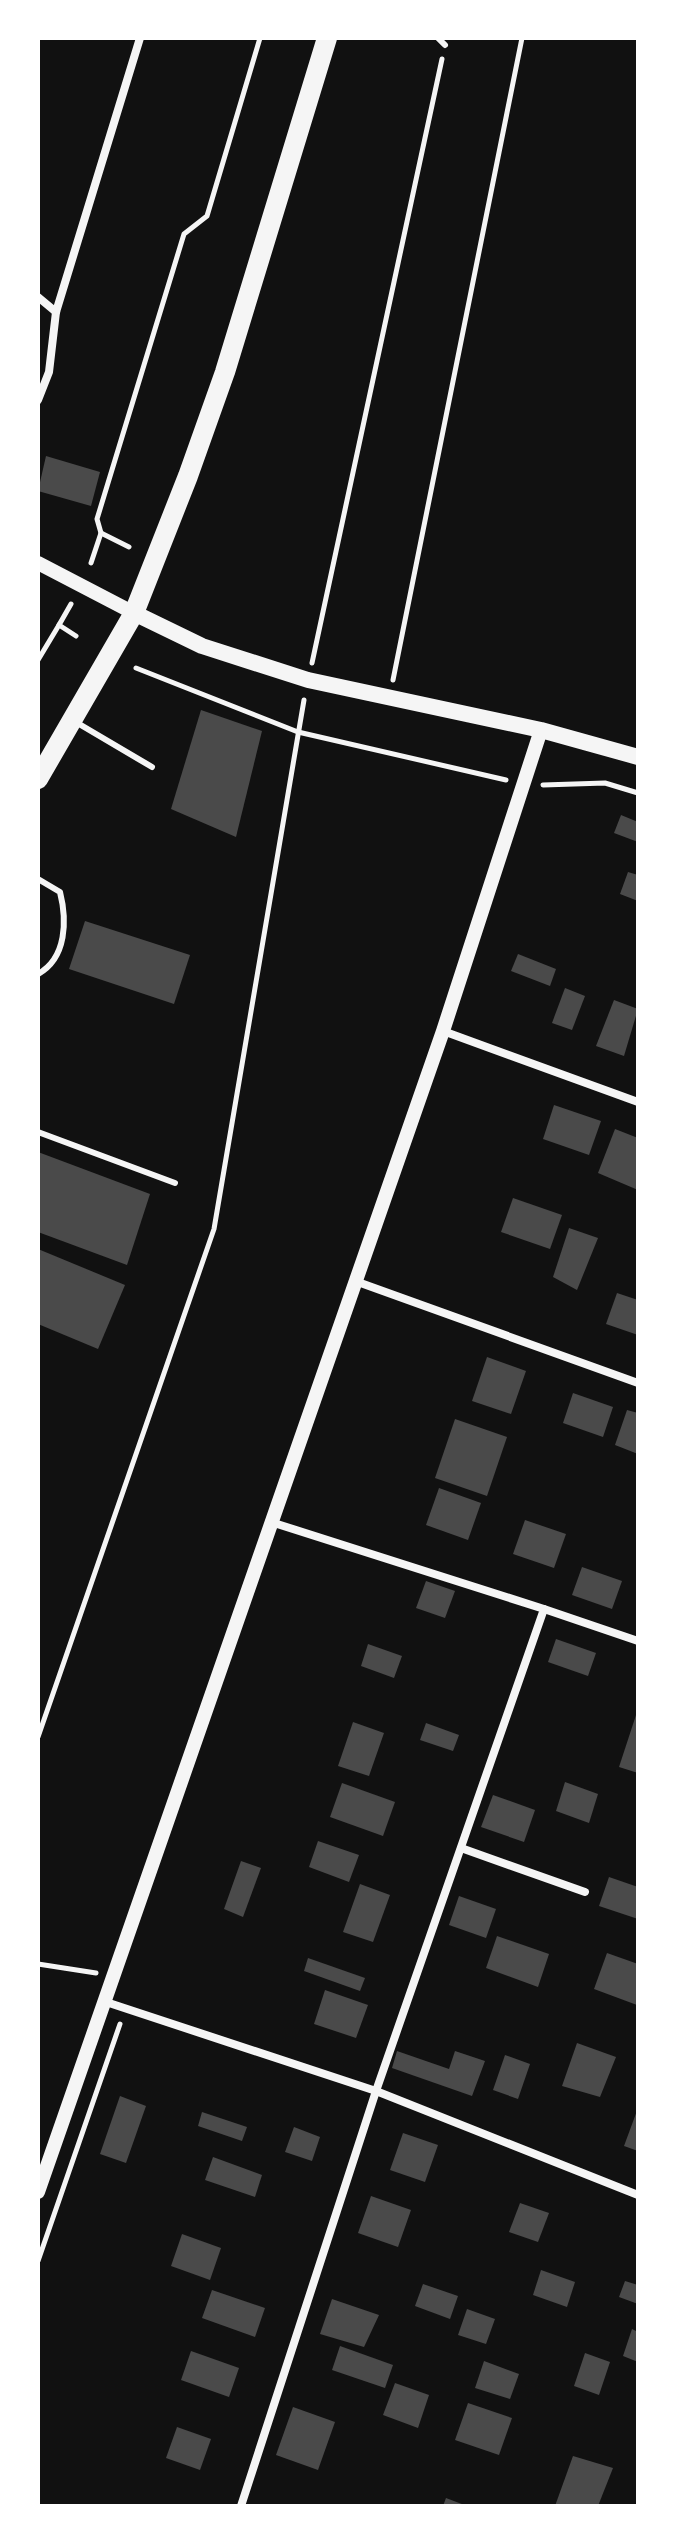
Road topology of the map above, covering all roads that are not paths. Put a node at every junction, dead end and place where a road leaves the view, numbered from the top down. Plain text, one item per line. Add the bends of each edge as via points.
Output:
1 (140, 38) edge
2 (327, 38) edge
3 (438, 38) edge
4 (445, 45) road end
5 (38, 297) edge
6 (56, 312) junction
7 (38, 400) edge
8 (38, 563) edge
9 (134, 613) junction
10 (74, 721) junction
11 (541, 730) junction
12 (638, 757) edge
13 (152, 767) dead end
14 (38, 779) edge
15 (38, 879) edge
16 (38, 974) edge
17 (443, 1031) junction
18 (638, 1102) edge
19 (38, 1132) edge
20 (175, 1183) dead end
21 (354, 1281) junction
22 (638, 1383) edge
23 (274, 1523) junction
24 (544, 1609) junction
25 (638, 1641) edge
26 (461, 1848) junction
27 (585, 1892) dead end
28 (106, 2002) junction
29 (376, 2091) junction
30 (38, 2192) edge
31 (638, 2195) edge
32 (241, 2506) edge

1 - 6 street
2 - 9 main road via 225,372
3 - 4 lane
5 - 6 street
6 - 7 street via 49,372
8 - 9 street
9 - 10 main road
9 - 11 main road via 202,646 308,680
10 - 13 lane
10 - 14 main road
11 - 12 main road
11 - 17 street
15 - 16 lane via 60,892 67,919 59,951
17 - 18 street
17 - 21 street
19 - 20 lane
21 - 22 street
21 - 23 street
23 - 24 street
23 - 28 street
24 - 25 street
24 - 26 street
26 - 27 street
26 - 29 street
28 - 29 street
28 - 30 street
29 - 31 street
29 - 32 street

